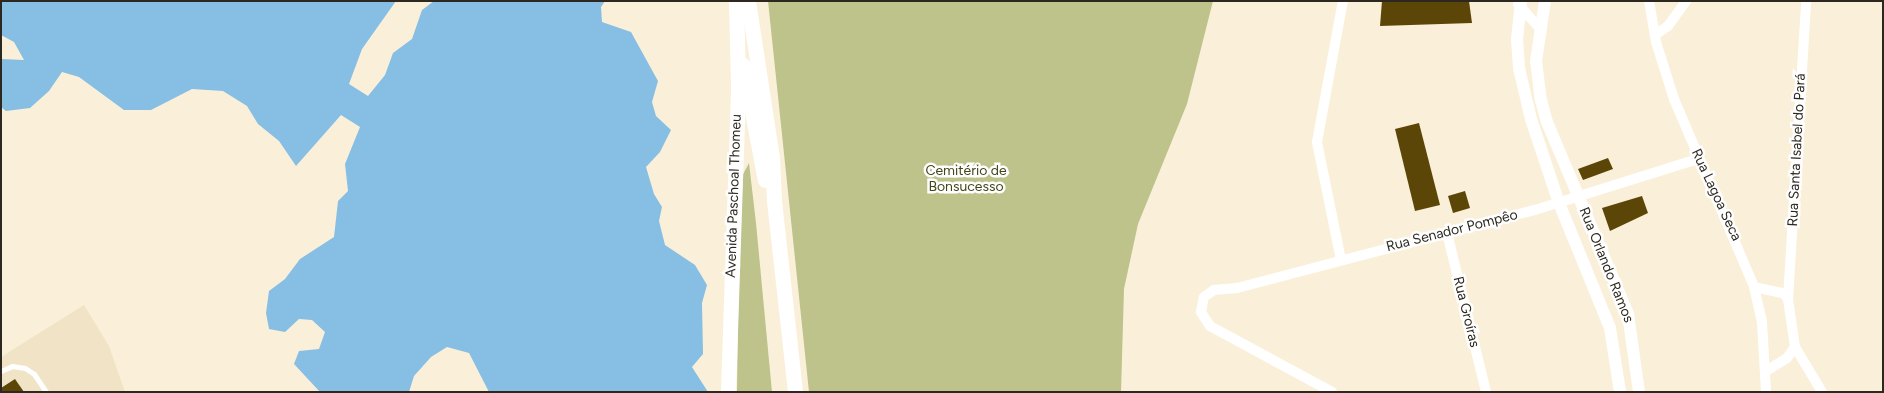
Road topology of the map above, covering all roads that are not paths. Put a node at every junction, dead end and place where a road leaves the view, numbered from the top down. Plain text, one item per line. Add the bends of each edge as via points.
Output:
1 (736, 1) edge
2 (748, 1) edge
3 (1343, 1) edge
4 (1545, 1) edge
5 (1649, 1) edge
6 (1686, 1) edge
7 (1806, 1) edge
8 (1519, 3) edge
9 (1539, 28) junction
10 (1655, 35) junction
11 (737, 39) junction
12 (1698, 159) junction
13 (1579, 197) junction
14 (774, 201) junction
15 (1559, 203) junction
16 (1446, 233) junction
17 (1342, 260) junction
18 (1754, 287) junction
19 (1788, 299) junction
20 (1795, 347) junction
21 (1, 371) edge
22 (1766, 371) junction
23 (46, 392) edge
24 (728, 392) edge
25 (795, 392) edge
26 (1332, 392) edge
27 (1486, 392) edge
28 (1620, 392) edge
29 (1639, 392) edge
30 (1766, 392) edge
31 (1822, 392) edge

1 - 11 main road, Avenida Paschoal Thomeu
2 - 14 main road, Avenida Paschoal Thomeu via 772,157
3 - 17 street via 1317,142
4 - 9 street, Rua Orlando Ramos
5 - 10 street, Rua Lagoa Seca
6 - 10 street via 1668,26
7 - 19 street, Rua Santa Isabel do Pará
8 - 9 street
8 - 15 street, Rua Orlando Ramos via 1519,68 1531,119
9 - 13 street, Rua Orlando Ramos via 1536,61 1540,100
10 - 12 street, Rua Lagoa Seca via 1674,99
11 - 14 main road via 766,182
11 - 24 main road, Avenida Paschoal Thomeu
12 - 13 street, Rua Senador Pompêo
12 - 18 street, Rua Lagoa Seca via 1742,251
13 - 15 street, Rua Senador Pompêo
13 - 29 street, Rua Orlando Ramos via 1628,314
14 - 25 main road
15 - 16 street, Rua Senador Pompêo
15 - 28 street, Rua Orlando Ramos via 1610,328
16 - 17 street, Rua Senador Pompêo
16 - 27 street, Rua Groíras
17 - 26 street, Rua Senador Pompêo via 1236,288 1214,290 1204,297 1201,312 1210,326
18 - 19 street via 1782,293
18 - 22 street, Rua Lagoa Seca via 1762,322
19 - 20 street, Rua Santa Isabel do Pará
20 - 22 street via 1788,358
20 - 31 street
21 - 23 lane via 12,366 25,368 34,374
22 - 30 street, Rua Lagoa Seca

